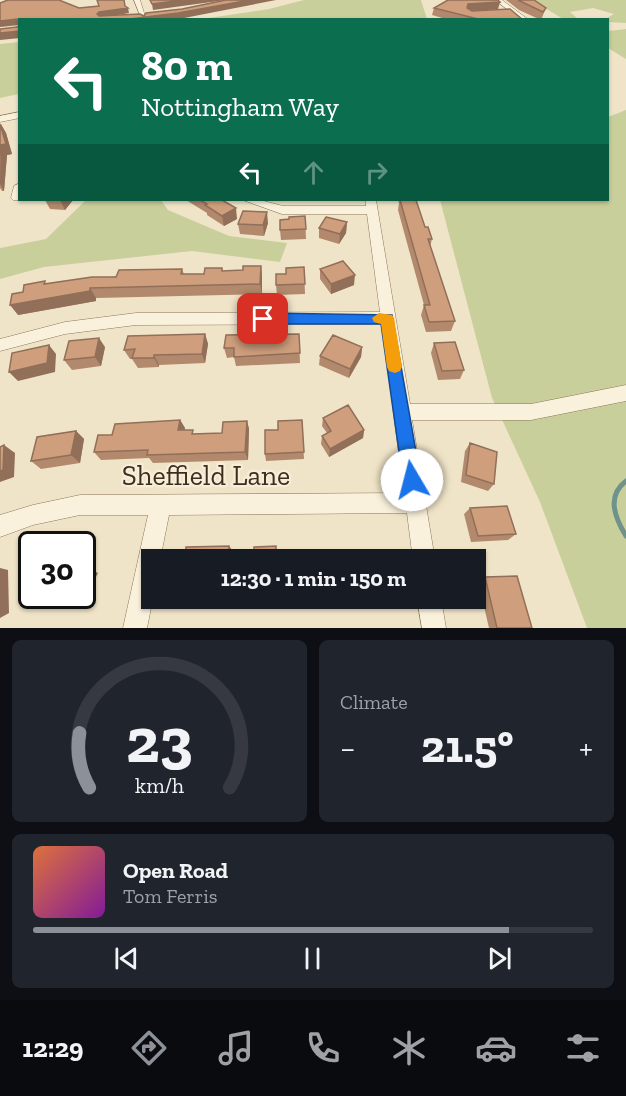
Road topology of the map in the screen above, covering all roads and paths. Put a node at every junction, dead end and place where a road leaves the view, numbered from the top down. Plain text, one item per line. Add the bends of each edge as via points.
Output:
1 (137, 0) edge
2 (498, 0) edge
3 (499, 12) edge
4 (515, 12) junction
5 (154, 14) edge
6 (143, 15) junction
7 (134, 16) edge
8 (523, 18) edge
9 (18, 115) edge
10 (0, 119) edge
11 (252, 201) edge
12 (372, 205) edge
13 (387, 318) junction
14 (0, 345) edge
15 (626, 393) edge
16 (402, 412) junction
17 (415, 503) junction
18 (161, 504) junction
19 (0, 526) edge
20 (422, 549) edge
21 (431, 609) edge
22 (135, 628) edge
23 (434, 628) edge

1 - 6 street
2 - 4 street
3 - 4 street
4 - 8 street
5 - 6 street
6 - 7 street
9 - 10 street
11 - 12 street via 282,210
12 - 13 street
13 - 14 street via 136,320 65,328
13 - 16 street
15 - 16 street via 531,412
16 - 17 street
17 - 18 street, Sheffield Lane
17 - 20 street
18 - 19 street, Sheffield Lane via 80,505
18 - 22 street
21 - 23 street

